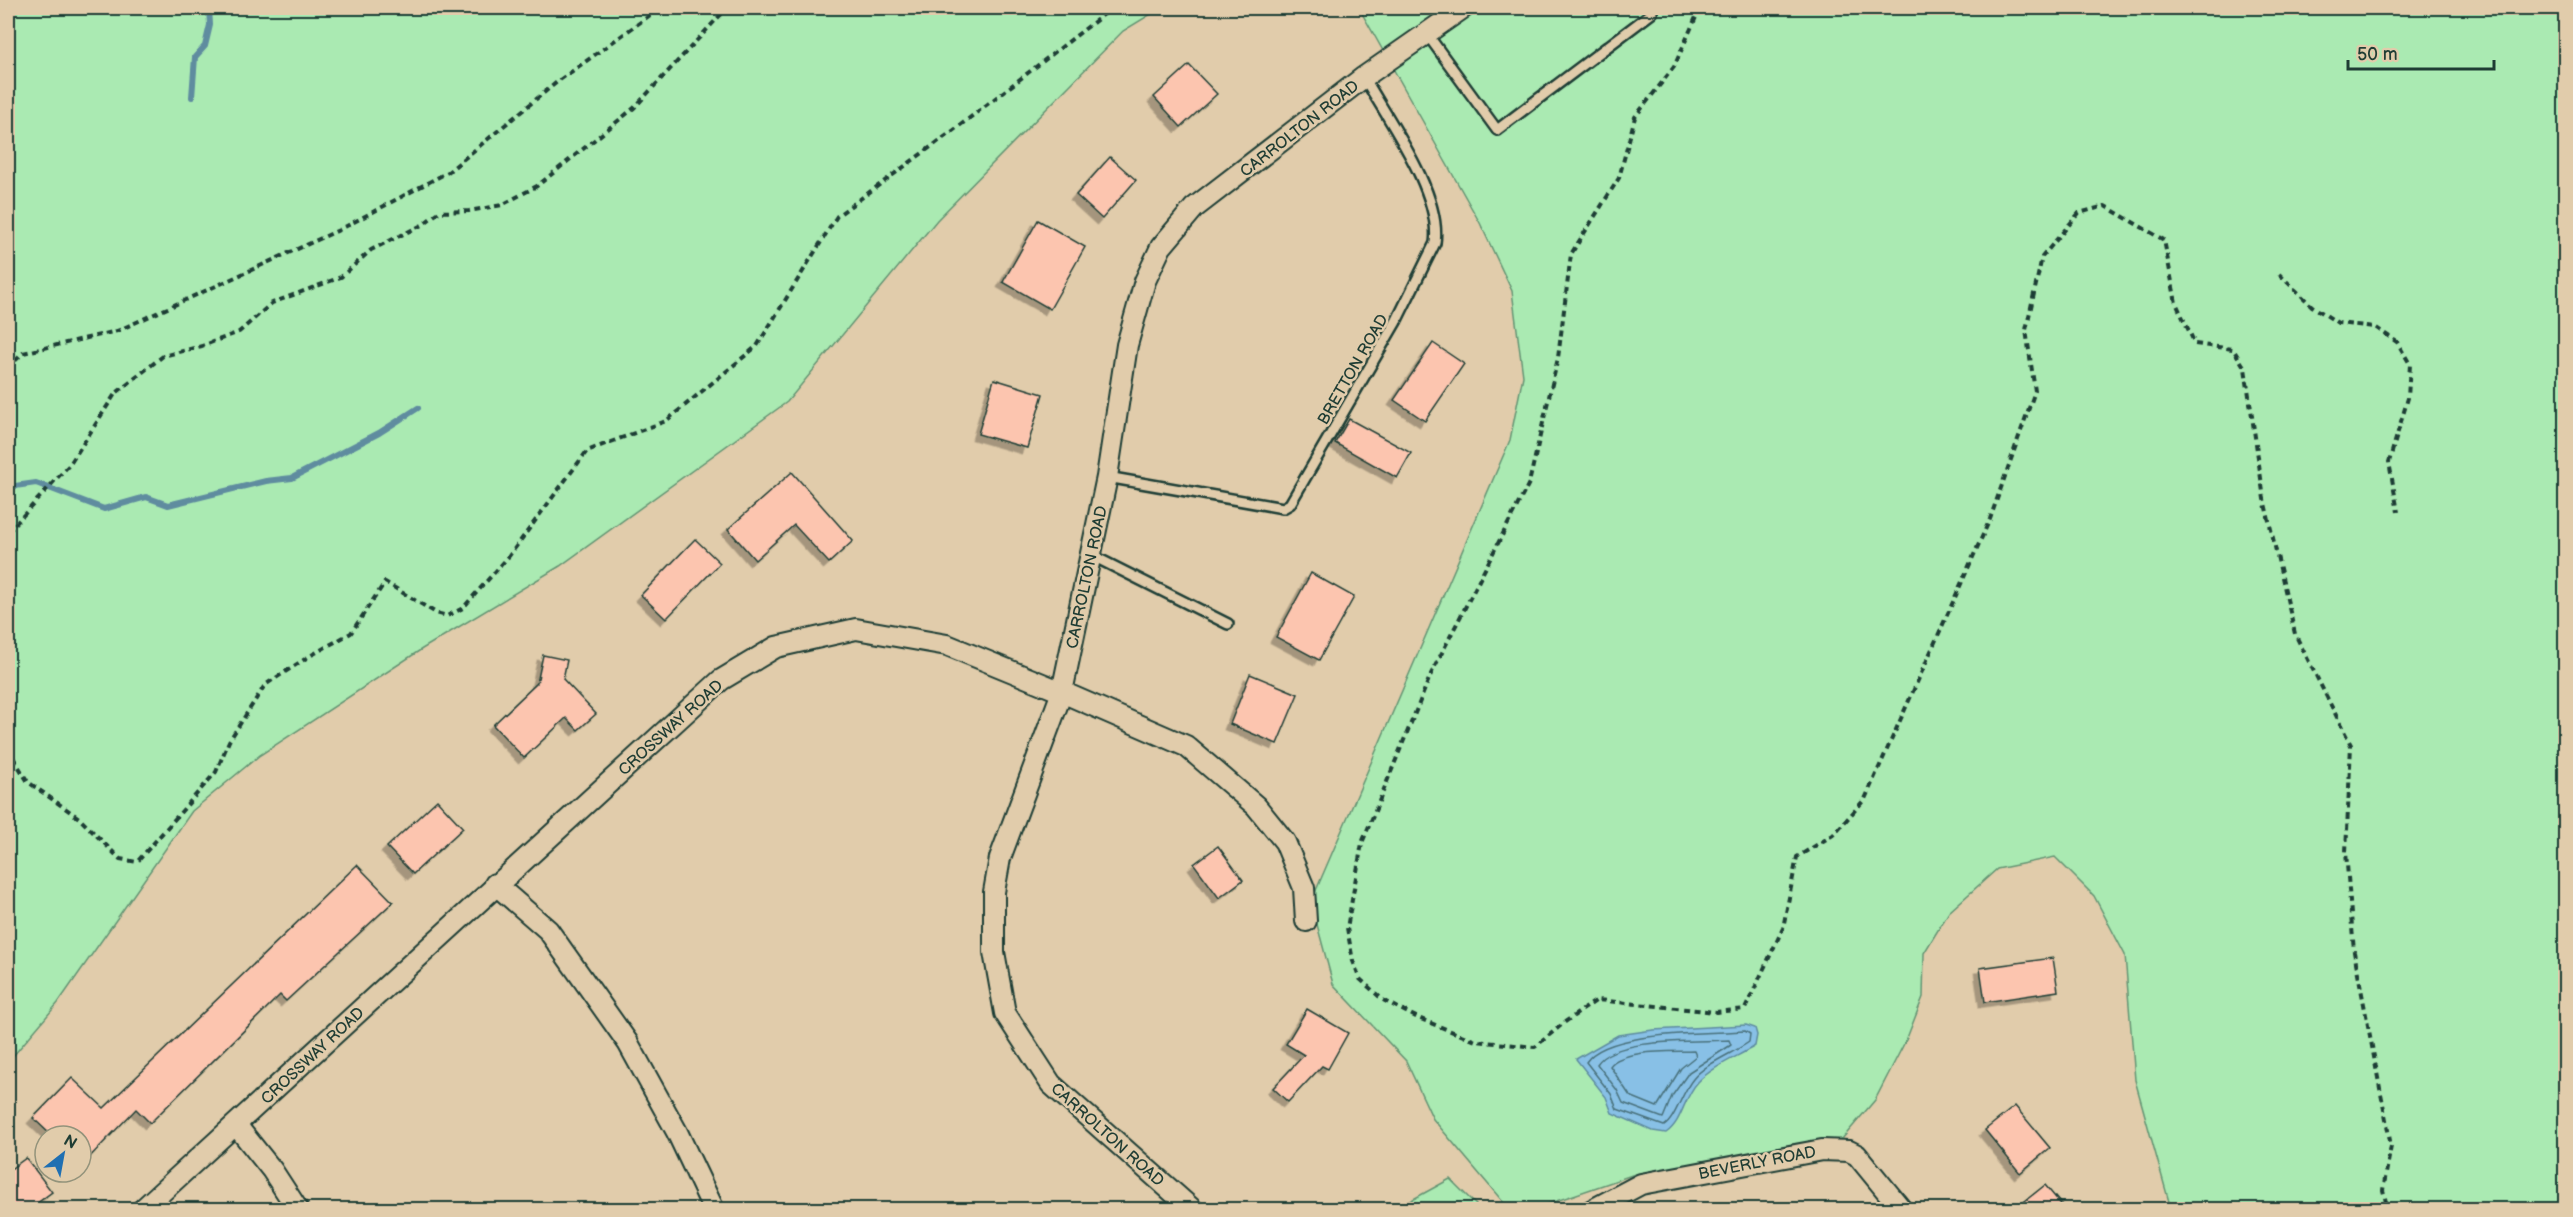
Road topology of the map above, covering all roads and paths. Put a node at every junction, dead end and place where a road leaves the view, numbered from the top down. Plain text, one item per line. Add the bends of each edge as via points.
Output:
1 (660, 8) edge
2 (727, 8) edge
3 (1112, 8) edge
4 (1463, 8) edge
5 (1651, 8) edge
6 (1700, 8) edge
7 (1427, 34) junction
8 (1364, 77) junction
9 (2279, 274) dead end
10 (8, 368) edge
11 (1107, 477) junction
12 (2398, 512) dead end
13 (8, 532) edge
14 (1091, 555) junction
15 (1228, 624) dead end
16 (1062, 692) junction
17 (8, 753) edge
18 (495, 884) junction
19 (1306, 921) dead end
20 (236, 1125) junction
21 (142, 1209) edge
22 (298, 1209) edge
23 (714, 1209) edge
24 (1193, 1209) edge
25 (1592, 1209) edge
26 (1902, 1209) edge
27 (2388, 1209) edge

1 - 10 path via 557,82 448,172 339,230 117,331 23,353
2 - 13 path via 634,108 537,186 502,205 439,212 422,225 371,250 340,277 272,303 238,332 163,356 115,394 70,464
3 - 17 path via 837,216 757,346 666,422 587,451 508,556 463,608 447,616 436,613 385,582 351,633 266,685 229,741 216,772 137,862 120,859 79,818 28,782
4 - 7 street, CARROLTON ROAD
5 - 7 lane via 1652,13 1497,130
6 - 27 path via 1674,67 1635,117 1619,178 1571,254 1558,358 1528,483 1431,674 1362,843 1347,928 1360,979 1383,1000 1476,1041 1535,1047 1598,1000 1716,1012 1745,1009 1783,928 1797,857 1833,835 1865,799 1990,519 2035,391 2026,330 2042,257 2079,213 2105,206 2164,240 2176,303 2195,344 2233,349 2245,368 2264,499 2295,634 2351,745 2346,852 2353,941 2391,1146 2383,1190
7 - 8 street, CARROLTON ROAD
8 - 11 street, CARROLTON ROAD via 1194,208 1161,247 1145,281 1127,345
8 - 11 lane, BRETTON ROAD via 1424,189 1437,230 1435,243 1392,330 1290,504 1283,508
9 - 12 path via 2312,306 2338,323 2374,327 2397,342 2410,364 2408,398 2389,462
11 - 14 street, CARROLTON ROAD
14 - 15 lane
14 - 16 street, CARROLTON ROAD
16 - 18 street, CROSSWAY ROAD via 947,645 856,629 776,647 721,680
16 - 19 street, CROSSWAY ROAD via 1186,746 1256,806 1285,842 1304,888
16 - 24 street, CARROLTON ROAD via 1000,858 994,892 994,952 1005,1013 1051,1084
18 - 20 street, CROSSWAY ROAD
18 - 23 street via 548,930 628,1043
20 - 21 street, CROSSWAY ROAD
20 - 22 street
25 - 26 street, BEVERLY ROAD via 1641,1184 1822,1150 1857,1155

